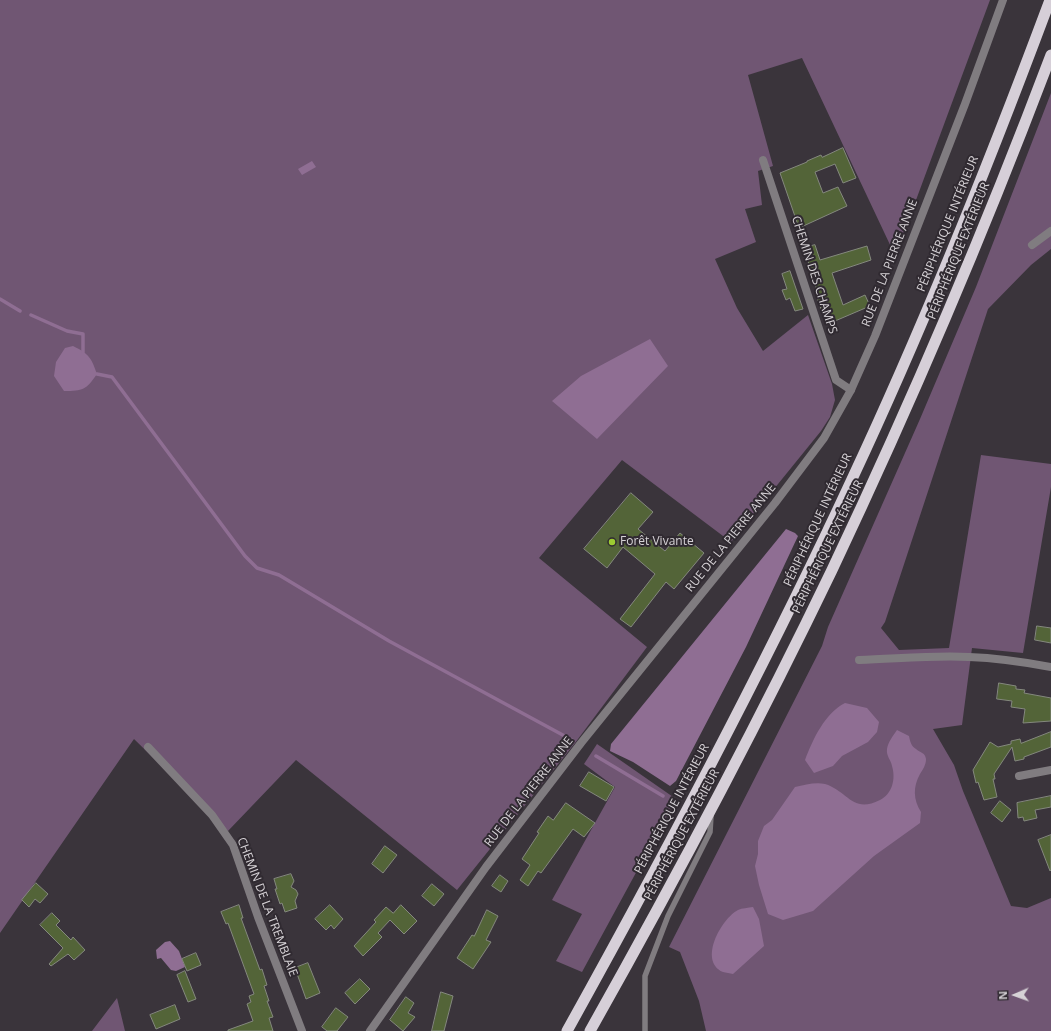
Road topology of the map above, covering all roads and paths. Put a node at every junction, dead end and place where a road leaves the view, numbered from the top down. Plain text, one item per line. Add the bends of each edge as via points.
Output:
1 (1003, 0) edge
2 (1050, 0) edge
3 (1051, 56) edge
4 (764, 160) dead end
5 (1051, 231) edge
6 (1032, 245) dead end
7 (851, 390) junction
8 (859, 660) dead end
9 (1051, 667) edge
10 (148, 747) dead end
11 (1051, 770) edge
12 (1019, 776) dead end
13 (712, 808) junction
14 (302, 1031) edge
15 (370, 1031) edge
16 (567, 1031) edge
17 (590, 1031) edge
18 (645, 1031) edge

1 - 7 street, RUE DE LA PIERRE ANNE via 903,266
2 - 16 highway, PÉRIPHÉRIQUE INTÉRIEUR via 964,222 908,356 836,514 767,656 695,795
3 - 13 highway, PÉRIPHÉRIQUE EXTÉRIEUR via 984,228 884,460 817,601
4 - 7 street, CHEMIN DES CHAMPS via 836,380
5 - 6 street
7 - 15 street, RUE DE LA PIERRE ANNE via 824,438 799,472 581,743 490,861
8 - 9 street via 969,657
10 - 14 street, CHEMIN DE LA TREMBLAIE via 212,815 233,845
11 - 12 street
13 - 17 highway, PÉRIPHÉRIQUE EXTÉRIEUR
13 - 18 lane via 710,832 668,916 644,976

